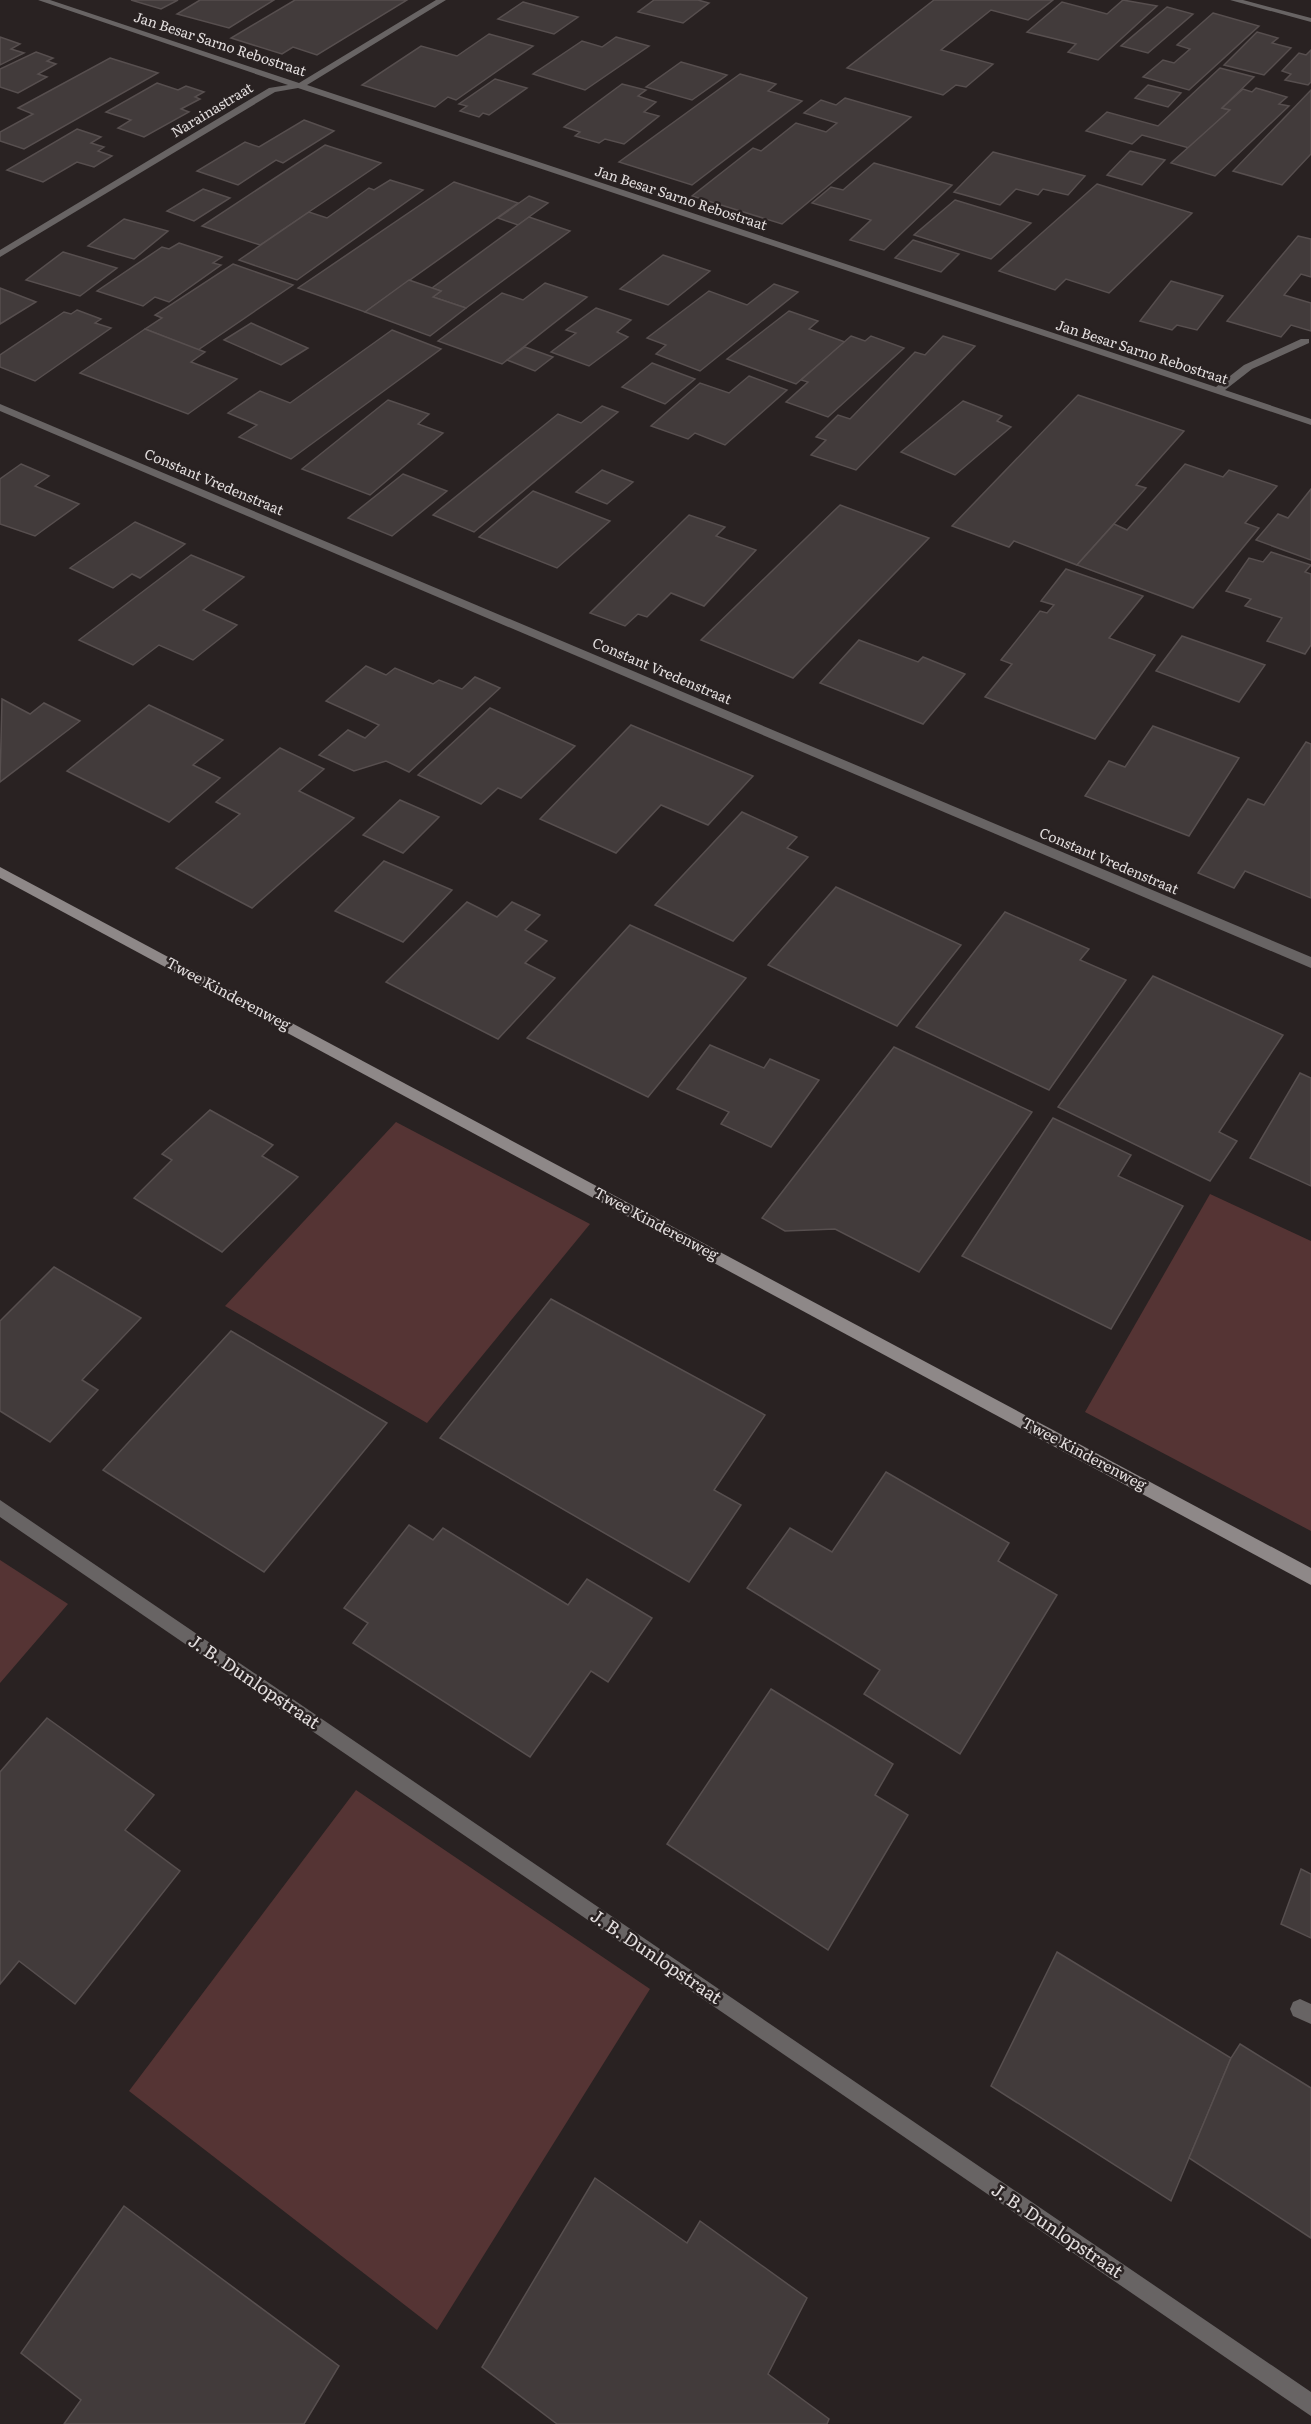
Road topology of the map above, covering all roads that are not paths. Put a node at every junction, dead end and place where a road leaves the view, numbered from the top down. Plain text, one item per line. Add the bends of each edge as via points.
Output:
1 (42, 0) edge
2 (442, 0) edge
3 (1234, 0) edge
4 (1311, 20) edge
5 (301, 85) junction
6 (0, 254) edge
7 (1305, 341) dead end
8 (1217, 391) junction
9 (0, 407) edge
10 (1311, 422) edge
11 (0, 872) edge
12 (1311, 963) edge
13 (0, 1508) edge
14 (1311, 1577) edge
15 (1311, 2405) edge

1 - 5 street, Jan Besar Sarno Rebostraat
2 - 5 street, Narainastraat
3 - 4 street
5 - 6 street, Narainastraat via 272,90
5 - 8 street, Jan Besar Sarno Rebostraat
7 - 8 street via 1248,367
8 - 10 street, Jan Besar Sarno Rebostraat
9 - 12 street, Constant Vredenstraat
11 - 14 street, Twee Kinderenweg
13 - 15 street, J. B. Dunlopstraat

